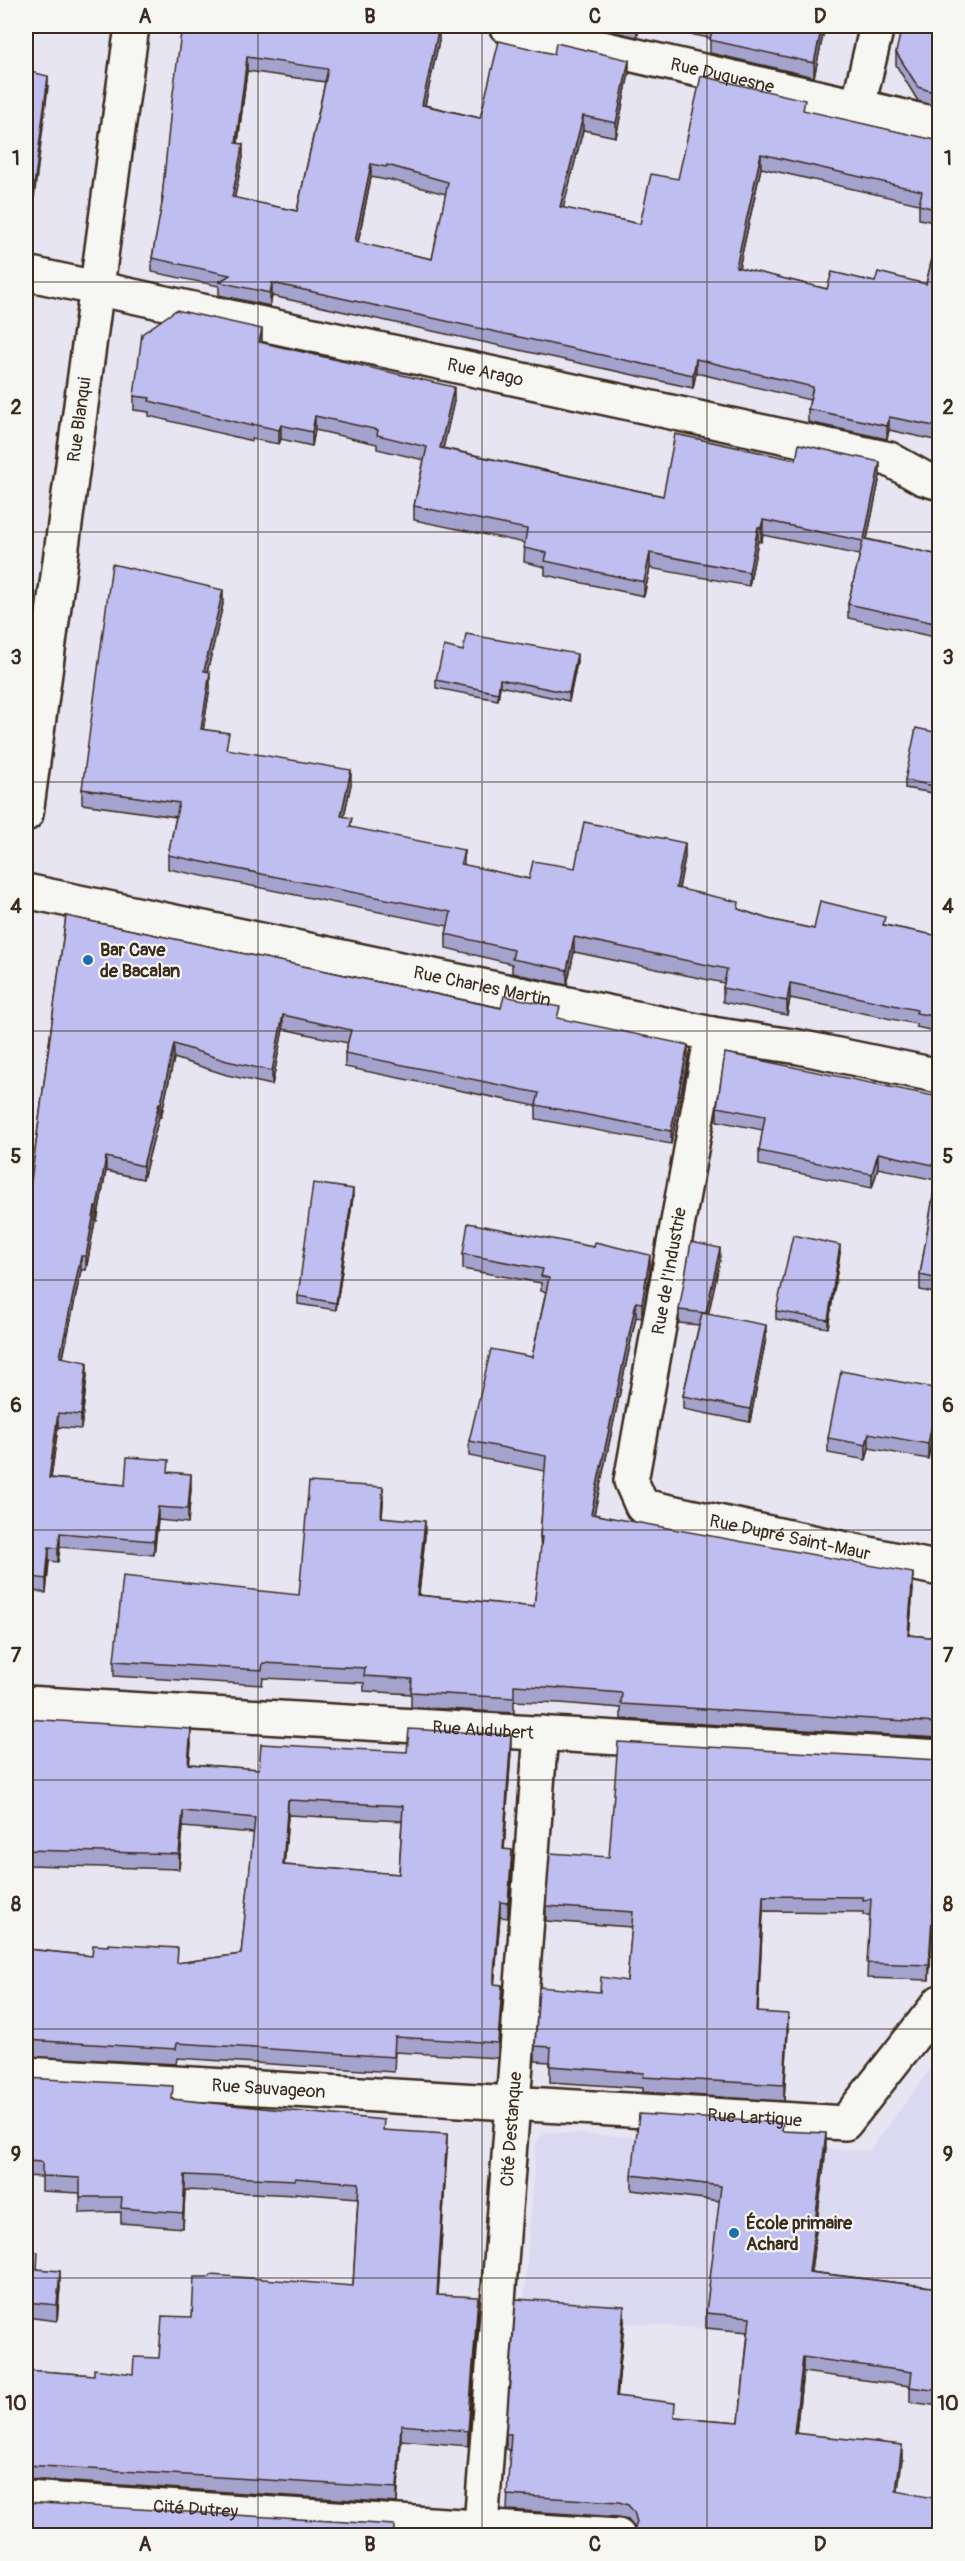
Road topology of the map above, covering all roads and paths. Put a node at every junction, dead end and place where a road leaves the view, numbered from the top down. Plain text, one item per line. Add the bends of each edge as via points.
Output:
1 (132, 26) edge
2 (506, 26) edge
3 (877, 26) edge
4 (858, 106) junction
5 (939, 125) edge
6 (26, 273) edge
7 (97, 287) junction
8 (939, 483) edge
9 (26, 814) edge
10 (26, 891) edge
11 (712, 1034) junction
12 (939, 1076) edge
13 (642, 1506) joint
14 (939, 1569) edge
15 (26, 1703) edge
16 (541, 1733) junction
17 (939, 1756) edge
18 (939, 2002) edge
19 (26, 2074) edge
20 (512, 2103) junction
21 (26, 2498) edge
22 (481, 2526) junction
23 (618, 2535) edge

1 - 7 street, Rue Blanqui
2 - 4 street, Rue Duquesne
3 - 4 street
4 - 5 street, Rue Duquesne
6 - 7 street, Rue Arago
7 - 8 street, Rue Arago via 889,459
7 - 9 street, Rue Blanqui
10 - 11 street, Rue Charles Martin
11 - 12 street, Rue Charles Martin via 799,1047
11 - 13 street, Rue de l'Industrie via 631,1481
13 - 14 street, Rue Dupré Saint-Maur
15 - 16 street, Rue Audubert
16 - 17 street, Rue Audubert
16 - 20 street, Cité Destanque
18 - 20 street, Rue Lartigue via 845,2123
19 - 20 street, Rue Sauvageon
20 - 22 street, Cité Destanque
21 - 22 street, Cité Dutrey
22 - 23 street, Cité Dutrey

